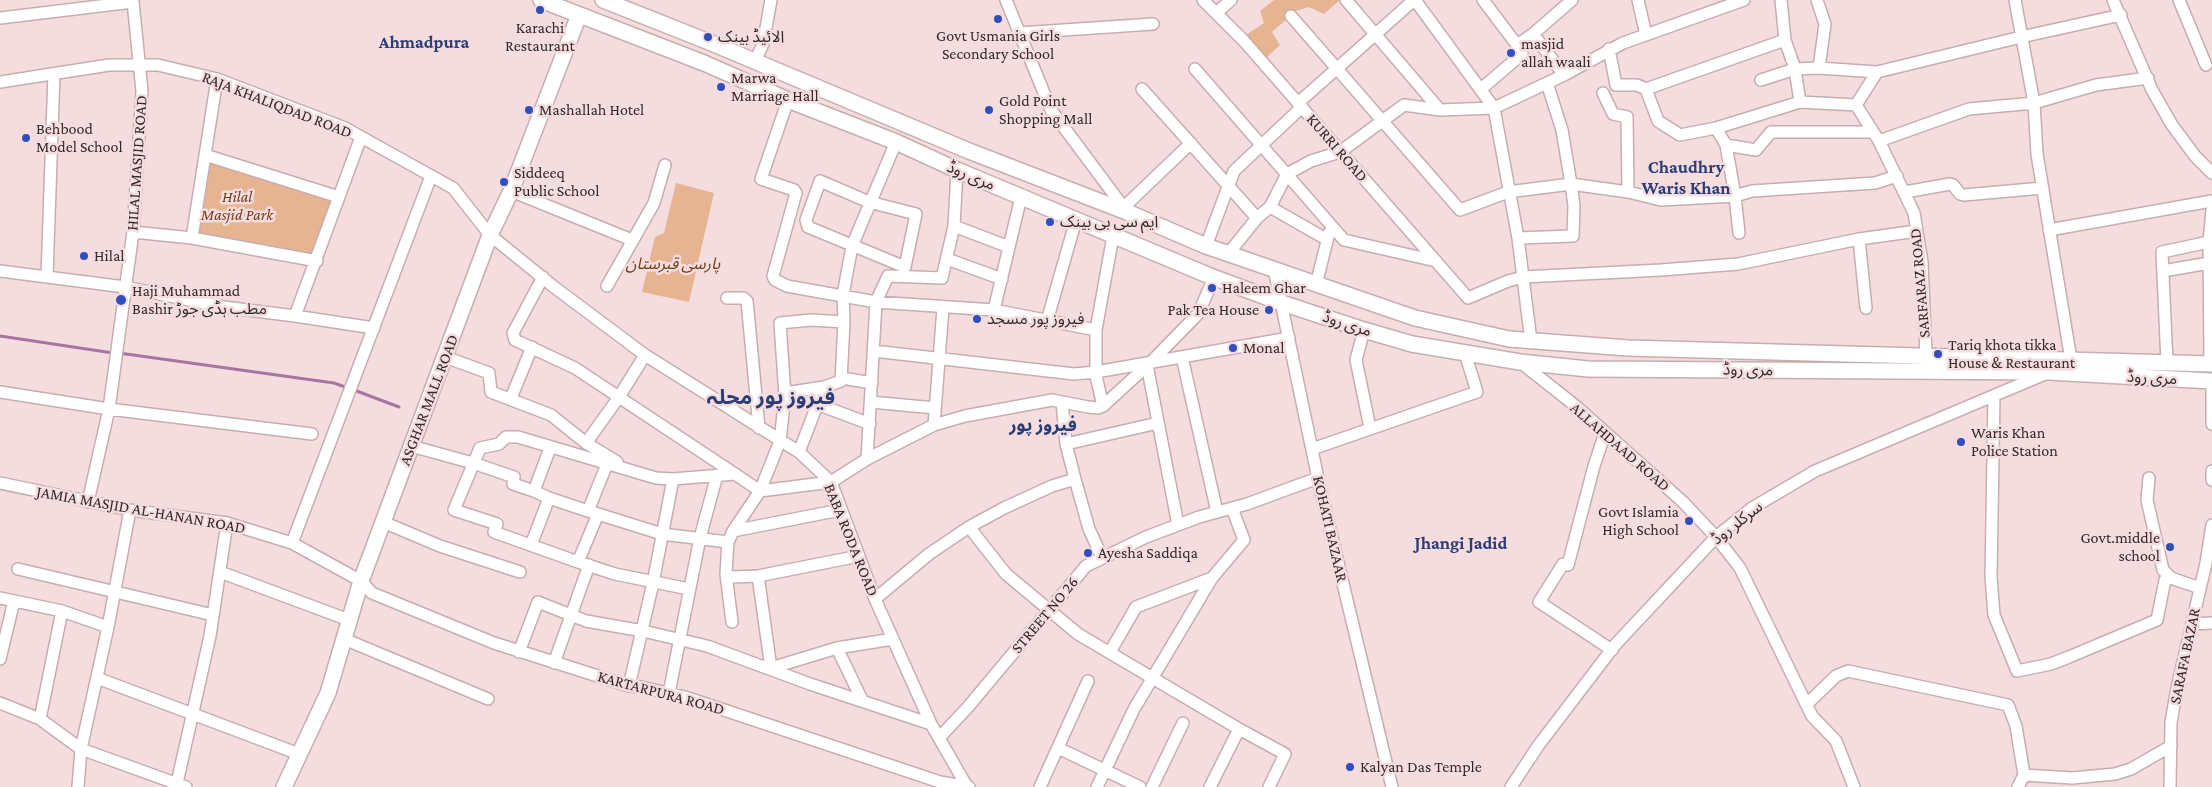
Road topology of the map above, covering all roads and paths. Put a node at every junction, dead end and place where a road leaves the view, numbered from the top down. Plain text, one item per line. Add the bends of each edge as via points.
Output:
1 (541, 0) edge
2 (603, 0) edge
3 (771, 0) edge
4 (1006, 0) edge
5 (1203, 0) edge
6 (1231, 0) edge
7 (1346, 0) edge
8 (1415, 0) edge
9 (1572, 0) edge
10 (1638, 0) edge
11 (1744, 0) edge
12 (1781, 0) edge
13 (1817, 0) edge
14 (2015, 0) edge
15 (2113, 0) edge
16 (2179, 0) edge
17 (132, 1) edge
18 (1490, 2) edge
19 (1216, 13) junction
20 (579, 15) junction
21 (2121, 15) junction
22 (1291, 16) dead end
23 (0, 18) edge
24 (1153, 24) dead end
25 (1019, 33) junction
26 (1375, 34) junction
27 (1533, 34) junction
28 (1646, 35) junction
29 (2021, 37) junction
30 (1785, 40) junction
31 (1517, 44) junction
32 (1609, 50) junction
33 (755, 61) junction
34 (140, 64) junction
35 (2206, 65) dead end
36 (1819, 68) junction
37 (1195, 69) dead end
38 (1337, 69) junction
39 (1795, 69) junction
40 (1877, 72) junction
41 (54, 74) junction
42 (1564, 75) junction
43 (2148, 78) junction
44 (217, 79) junction
45 (1761, 80) dead end
46 (0, 82) edge
47 (1547, 83) junction
48 (1142, 89) dead end
49 (1481, 89) junction
50 (1646, 89) junction
51 (1604, 93) dead end
52 (788, 100) junction
53 (1800, 102) junction
54 (2034, 103) junction
55 (1300, 105) junction
56 (1856, 105) junction
57 (1494, 108) junction
58 (1440, 110) junction
59 (1382, 121) junction
60 (1716, 128) junction
61 (361, 137) junction
62 (1875, 137) junction
63 (896, 142) junction
64 (1191, 143) junction
65 (1726, 145) junction
66 (1262, 146) junction
67 (1340, 152) junction
68 (205, 155) junction
69 (665, 166) dead end
70 (957, 170) junction
71 (2212, 173) edge
72 (1286, 174) junction
73 (431, 176) junction
74 (1897, 176) junction
75 (1572, 184) junction
76 (1228, 185) junction
77 (2042, 188) junction
78 (510, 191) junction
79 (1508, 192) junction
80 (1628, 192) junction
81 (1905, 192) junction
82 (1735, 196) junction
83 (339, 197) junction
84 (1021, 197) junction
85 (2212, 201) edge
86 (869, 202) junction
87 (1270, 207) junction
88 (1125, 210) junction
89 (2212, 210) edge
90 (1257, 218) junction
91 (1076, 220) junction
92 (954, 226) junction
93 (1332, 226) junction
94 (2049, 230) junction
95 (1917, 231) junction
96 (133, 232) junction
97 (1739, 233) dead end
98 (490, 235) junction
99 (1114, 236) junction
100 (192, 238) junction
101 (1518, 238) junction
102 (1859, 238) junction
103 (632, 240) junction
104 (1326, 240) junction
105 (2209, 242) junction
106 (852, 246) junction
107 (1206, 246) junction
108 (1009, 247) junction
109 (1228, 254) junction
110 (947, 259) junction
111 (317, 261) junction
112 (1436, 261) junction
113 (2209, 263) junction
114 (1274, 269) junction
115 (0, 271) edge
116 (2163, 271) junction
117 (47, 276) junction
118 (543, 277) junction
119 (1523, 277) junction
120 (1214, 278) junction
121 (1002, 279) junction
122 (1316, 285) junction
123 (607, 286) dead end
124 (125, 288) junction
125 (843, 295) junction
126 (727, 298) dead end
127 (876, 302) junction
128 (1282, 303) junction
129 (943, 308) junction
130 (1866, 308) dead end
131 (994, 310) junction
132 (295, 316) junction
133 (1047, 320) junction
134 (844, 322) junction
135 (374, 328) junction
136 (1096, 330) junction
137 (1364, 330) junction
138 (1289, 338) junction
139 (1531, 341) junction
140 (532, 347) junction
141 (874, 351) junction
142 (1465, 352) junction
143 (645, 355) junction
144 (1926, 356) junction
145 (445, 357) junction
146 (1182, 357) junction
147 (940, 359) junction
148 (2071, 360) junction
149 (1520, 362) junction
150 (2167, 363) junction
151 (1149, 364) junction
152 (2211, 364) edge
153 (1096, 372) junction
154 (2049, 372) junction
155 (842, 378) junction
156 (2212, 381) edge
157 (872, 383) junction
158 (824, 387) junction
159 (0, 392) edge
160 (784, 393) junction
161 (1994, 396) junction
162 (618, 397) junction
163 (511, 398) junction
164 (871, 402) junction
165 (1062, 402) junction
166 (817, 404) junction
167 (1103, 406) junction
168 (935, 408) junction
169 (110, 409) junction
170 (1158, 423) junction
171 (870, 424) junction
172 (2212, 424) edge
173 (934, 425) junction
174 (760, 428) junction
175 (1370, 428) junction
176 (1605, 432) junction
177 (312, 434) dead end
178 (780, 441) junction
179 (586, 443) junction
180 (1066, 444) junction
181 (411, 446) junction
182 (550, 448) junction
183 (1312, 449) junction
184 (799, 452) junction
185 (868, 459) junction
186 (473, 463) junction
187 (607, 464) junction
188 (631, 471) junction
189 (2212, 471) edge
190 (735, 474) junction
191 (717, 475) junction
192 (1318, 478) junction
193 (2149, 478) dead end
194 (673, 479) junction
195 (1075, 479) junction
196 (2212, 480) edge
197 (831, 482) junction
198 (0, 483) edge
199 (534, 491) junction
200 (760, 491) junction
201 (549, 498) junction
202 (88, 502) junction
203 (1232, 508) junction
204 (130, 510) junction
205 (840, 510) junction
206 (593, 512) junction
207 (1217, 512) junction
208 (383, 522) junction
209 (227, 523) junction
210 (1178, 525) junction
211 (2212, 525) edge
212 (969, 527) junction
213 (733, 530) junction
214 (662, 534) junction
215 (1716, 537) junction
216 (700, 538) junction
217 (728, 542) junction
218 (292, 543) junction
219 (530, 545) junction
220 (859, 556) junction
221 (1102, 556) junction
222 (583, 563) junction
223 (18, 570) dead end
224 (220, 572) junction
225 (520, 572) dead end
226 (726, 574) junction
227 (758, 576) junction
228 (1212, 578) junction
229 (2171, 578) junction
230 (361, 581) junction
231 (653, 583) junction
232 (2200, 588) junction
233 (690, 589) junction
234 (115, 593) junction
235 (0, 598) edge
236 (875, 599) junction
237 (14, 601) junction
238 (1048, 610) junction
239 (62, 612) junction
240 (213, 615) junction
241 (571, 615) junction
242 (349, 620) junction
243 (732, 622) dead end
244 (2212, 623) edge
245 (2192, 624) junction
246 (108, 627) junction
247 (643, 631) junction
248 (344, 639) junction
249 (893, 639) junction
250 (679, 640) junction
251 (837, 648) junction
252 (1612, 650) junction
253 (519, 652) junction
254 (1110, 652) junction
255 (0, 659) edge
256 (554, 663) junction
257 (771, 668) junction
258 (97, 678) junction
259 (1152, 678) junction
260 (1088, 681) dead end
261 (629, 686) junction
262 (669, 693) junction
263 (488, 699) dead end
264 (862, 700) junction
265 (0, 704) edge
266 (1807, 704) junction
267 (194, 714) junction
268 (40, 719) junction
269 (1183, 723) dead end
270 (931, 724) junction
271 (1239, 729) junction
272 (939, 738) junction
273 (2171, 746) junction
274 (1058, 748) junction
275 (81, 749) junction
276 (299, 754) junction
277 (1105, 771) junction
278 (2024, 775) junction
279 (182, 785) edge
280 (967, 786) edge
281 (78, 787) edge
282 (284, 787) edge
283 (1040, 787) edge
284 (1097, 787) edge
285 (1140, 787) edge
286 (1152, 787) edge
287 (1210, 787) edge
288 (1269, 787) edge
289 (1392, 787) edge
290 (1511, 787) edge
291 (1854, 787) edge
292 (2018, 787) edge
293 (2170, 787) edge

1 - 20 main road, مری روڈ
2 - 33 main road, مری روڈ
3 - 33 street
4 - 25 street
5 - 19 street, KURRI ROAD
6 - 19 street
7 - 26 street
8 - 26 street
8 - 49 street
9 - 27 street
10 - 28 street
11 - 28 street
12 - 30 street
13 - 36 street via 1825,24
14 - 29 street
15 - 21 street
16 - 35 street
17 - 23 street
17 - 34 street, HILAL MASJID ROAD
18 - 31 street
19 - 55 street, KURRI ROAD
20 - 52 main road, مری روڈ via 704,63
20 - 78 main road, ASGHAR MALL ROAD
21 - 29 street
21 - 43 street
22 - 38 street
24 - 25 street
25 - 88 street via 1051,110
26 - 38 street
26 - 58 street
27 - 31 street
27 - 42 street
28 - 32 street
29 - 40 street
29 - 54 street
30 - 39 street
30 - 50 street
31 - 49 street via 1522,54
32 - 42 street
32 - 50 street via 1616,85 1637,85
33 - 88 main road, مری روڈ via 969,151
34 - 41 street, RAJA KHALIQDAD ROAD via 109,65
34 - 44 street, RAJA KHALIQDAD ROAD
34 - 96 street, HILAL MASJID ROAD via 142,91
36 - 39 street
36 - 40 street
37 - 66 street
38 - 55 street
38 - 59 street
39 - 45 street
39 - 53 street
40 - 56 street
41 - 46 street, RAJA KHALIQDAD ROAD
41 - 117 street
42 - 47 street
43 - 54 street via 2096,85
43 - 71 street via 2172,125
44 - 61 street, RAJA KHALIQDAD ROAD
44 - 68 street
47 - 57 street
47 - 75 street via 1562,130
48 - 64 street
49 - 57 street
50 - 60 street via 1658,121 1680,135
51 - 80 street via 1612,114 1627,117
52 - 63 main road, مری روڈ
52 - 125 street via 761,179 796,193 773,278 788,286
53 - 56 street
53 - 60 street
54 - 62 street via 1969,109
54 - 77 street
55 - 66 street
55 - 67 street, KURRI ROAD
56 - 62 street, SARFARAZ ROAD
57 - 58 street
57 - 79 street
58 - 59 street via 1404,105
59 - 67 street
59 - 79 street via 1460,210
60 - 65 street
61 - 73 street, RAJA KHALIQDAD ROAD
61 - 83 street
62 - 65 street via 1771,132 1756,150
62 - 74 street, SARFARAZ ROAD
63 - 70 main road, مری روڈ
63 - 86 street
64 - 76 street
64 - 88 street
65 - 82 street
66 - 72 street
66 - 76 street via 1234,171
67 - 72 street via 1311,161
67 - 112 street, KURRI ROAD
68 - 83 street
68 - 100 street
69 - 103 street via 654,203
70 - 84 main road, مری روڈ
70 - 92 street
72 - 87 street
72 - 93 street
73 - 98 street, RAJA KHALIQDAD ROAD via 453,188
73 - 135 street
74 - 81 street, SARFARAZ ROAD
74 - 82 street via 1875,183 1752,191
75 - 79 street
75 - 80 street
75 - 101 street via 1573,236
76 - 90 street
76 - 107 street
77 - 81 street via 1964,195 1950,184
77 - 94 street
78 - 98 main road, ASGHAR MALL ROAD
78 - 103 street
79 - 101 street
80 - 82 street via 1661,200
81 - 95 street, SARFARAZ ROAD
82 - 97 street
83 - 111 street
84 - 91 main road, مری روڈ
84 - 108 street
85 - 94 street
86 - 106 street
86 - 106 street via 824,182 818,184 806,224
86 - 106 street via 916,214 905,267
87 - 90 street
87 - 104 street
88 - 107 main road, مری روڈ
89 - 105 street
90 - 109 street
91 - 99 main road, مری روڈ
91 - 133 street
92 - 108 street
92 - 110 street
93 - 104 street
93 - 112 street via 1344,240
94 - 148 street
95 - 102 street
95 - 144 street, SARFARAZ ROAD via 1922,262
96 - 100 street
96 - 124 street, HILAL MASJID ROAD
98 - 118 street, BABA RODA ROAD
98 - 145 main road, ASGHAR MALL ROAD
99 - 120 main road, مری روڈ
99 - 136 street
100 - 111 street
101 - 119 street
102 - 119 street via 1738,264
102 - 130 street
103 - 123 street
104 - 122 street
105 - 113 street
105 - 116 street via 2162,252
106 - 125 street
107 - 109 main road, مری روڈ
108 - 121 street
109 - 114 main road, مری روڈ
110 - 121 street
110 - 127 street via 942,278 888,276
111 - 132 street
112 - 119 street, KURRI ROAD via 1468,298 1508,280
113 - 116 street
113 - 152 street
114 - 122 main road, مری روڈ
114 - 128 street, KOHATI BAZAAR
115 - 117 street
116 - 150 street
117 - 124 street
118 - 140 street via 513,337
118 - 143 street, BABA RODA ROAD
119 - 139 street
120 - 128 main road, مری روڈ
120 - 151 street via 1198,314
121 - 131 street
122 - 139 main road, مری روڈ via 1415,318
124 - 132 street via 224,307
124 - 169 street, HILAL MASJID ROAD
125 - 127 street
125 - 134 street
126 - 174 street via 743,298 747,302
127 - 129 street
127 - 141 street
128 - 137 main road, مری روڈ
128 - 138 street, KOHATI BAZAAR
129 - 131 street
129 - 147 street
131 - 133 street
132 - 135 street
133 - 136 street
134 - 155 street
134 - 160 street via 811,320 780,323
135 - 218 street
136 - 153 street
137 - 142 main road, مری روڈ via 1412,344
137 - 175 street via 1356,360
138 - 146 street
138 - 183 street, KOHATI BAZAAR
139 - 144 main road, مری روڈ via 1628,348
140 - 162 street via 575,368
140 - 163 street
141 - 147 street
141 - 157 street
142 - 149 main road, مری روڈ
142 - 175 street via 1476,392
143 - 162 street
143 - 174 street, BABA RODA ROAD
144 - 148 main road, مری روڈ
145 - 163 street via 490,373 491,392
145 - 181 main road, ASGHAR MALL ROAD
146 - 151 street
146 - 207 street
147 - 153 street via 1074,374
147 - 168 street
148 - 150 main road, مری روڈ
149 - 154 main road, مری روڈ via 1588,368
149 - 176 street, ALLAHDAAD ROAD
150 - 152 main road, مری روڈ
151 - 153 street
151 - 167 street
151 - 170 street
153 - 167 street
154 - 156 main road, مری روڈ
154 - 161 street, سرکلر روڈ
155 - 157 street
155 - 158 street
156 - 172 street
157 - 164 street
158 - 160 street
158 - 166 street
159 - 169 street
160 - 178 street
161 - 215 street, سرکلر روڈ via 1815,472 1752,508
161 - 229 street via 1993,510 1990,520 1994,615 2017,671 2051,664 2158,620 2165,580
162 - 179 street
162 - 190 street
163 - 179 street via 551,415
164 - 168 street
164 - 171 street
165 - 167 street
165 - 173 street via 1052,400
165 - 180 street
166 - 171 street
166 - 184 street
168 - 173 street
169 - 177 street
169 - 202 street, HILAL MASJID ROAD
170 - 180 street
170 - 210 street
171 - 185 street
173 - 185 street
174 - 178 street, BABA RODA ROAD
175 - 183 street
176 - 215 street, ALLAHDAAD ROAD via 1683,502
176 - 252 street via 1566,564 1539,602
178 - 184 street, BABA RODA ROAD
178 - 200 street
179 - 188 street
180 - 195 street
181 - 186 street
181 - 208 main road, ASGHAR MALL ROAD
182 - 186 street via 518,437 506,437 499,444 480,448
182 - 187 street
182 - 199 street
183 - 192 street, KOHATI BAZAAR
184 - 197 street, BABA RODA ROAD
185 - 197 street
186 - 199 street via 514,477 513,484
186 - 219 street via 454,510 497,524 494,532
187 - 188 street
187 - 206 street
188 - 194 street
189 - 196 street
190 - 191 street
190 - 200 street
191 - 194 street
191 - 216 street
192 - 203 street, STREET NO 26
192 - 289 street, KOHATI BAZAAR
193 - 229 street via 2147,500 2154,537 2163,570
194 - 214 street
195 - 212 street via 1052,486
195 - 221 street via 1089,529
197 - 200 street
197 - 205 street, BABA RODA ROAD
198 - 202 street, JAMIA MASJID AL-HANAN ROAD
199 - 201 street
200 - 213 street
201 - 206 street
201 - 219 street
202 - 204 street, JAMIA MASJID AL-HANAN ROAD
203 - 207 street, STREET NO 26
203 - 228 street via 1244,540
204 - 209 street, JAMIA MASJID AL-HANAN ROAD
204 - 234 street
205 - 213 street
205 - 220 street, BABA RODA ROAD
206 - 214 street
206 - 222 street
207 - 210 street, STREET NO 26
208 - 225 street via 440,546
208 - 230 main road, ASGHAR MALL ROAD
209 - 218 street, JAMIA MASJID AL-HANAN ROAD
209 - 224 street
210 - 221 street, STREET NO 26
211 - 232 street, SARAFA BAZAR
212 - 236 street via 929,554
212 - 238 street via 1006,574
213 - 217 street
214 - 216 street
214 - 231 street
215 - 252 street, سرکلر روڈ
215 - 266 street, ALLAHDAAD ROAD via 1740,568
216 - 217 street
216 - 233 street
217 - 226 street
218 - 230 street, JAMIA MASJID AL-HANAN ROAD
219 - 222 street
220 - 227 street
220 - 236 street, BABA RODA ROAD
221 - 238 street, STREET NO 26 via 1086,566
222 - 231 street
222 - 241 street
223 - 234 street
224 - 240 street
224 - 242 street
226 - 227 street via 732,577
226 - 243 street
227 - 257 street
228 - 254 street via 1136,607
228 - 259 street
229 - 232 street
230 - 242 main road, ASGHAR MALL ROAD
230 - 253 street, KARTARPURA ROAD via 372,593
231 - 233 street
231 - 247 street
232 - 245 street, SARAFA BAZAR
233 - 250 street
234 - 240 street
234 - 246 street
235 - 237 street
236 - 249 street, BABA RODA ROAD
237 - 239 street
237 - 255 street
238 - 254 street via 1078,634
238 - 272 street, STREET NO 26
239 - 246 street
239 - 268 street
240 - 267 street
241 - 247 street via 586,621
241 - 253 street via 538,602
241 - 256 street
242 - 248 main road, ASGHAR MALL ROAD
244 - 245 street
245 - 273 street, SARAFA BAZAR via 2171,722
246 - 258 street
247 - 250 street
247 - 261 street
248 - 263 street
248 - 276 main road, ASGHAR MALL ROAD via 328,693
249 - 251 street
249 - 270 street, BABA RODA ROAD
250 - 257 street
250 - 262 street
251 - 257 street
251 - 264 street
252 - 290 street, سرکلر روڈ via 1538,746
253 - 256 street, KARTARPURA ROAD
254 - 259 street
256 - 261 street, KARTARPURA ROAD
257 - 264 street
258 - 267 street
258 - 275 street
259 - 271 street
259 - 277 street
260 - 274 street
261 - 262 street, KARTARPURA ROAD
262 - 280 street, KARTARPURA ROAD via 940,782
264 - 270 street
265 - 268 street
266 - 278 street via 1836,676 1848,671 2008,705 2016,726
266 - 291 street, ALLAHDAAD ROAD via 1816,722 1836,741
267 - 276 street
267 - 279 street
268 - 275 street
269 - 286 street
270 - 272 street, BABA RODA ROAD
271 - 287 street
271 - 288 street via 1285,754
272 - 280 street, BABA RODA ROAD
273 - 278 street via 2131,769 2115,774 2072,778
273 - 293 street, SARAFA BAZAR
274 - 277 street
274 - 283 street
275 - 279 street
275 - 281 street
276 - 282 main road, ASGHAR MALL ROAD
277 - 284 street
277 - 285 street
278 - 292 street

